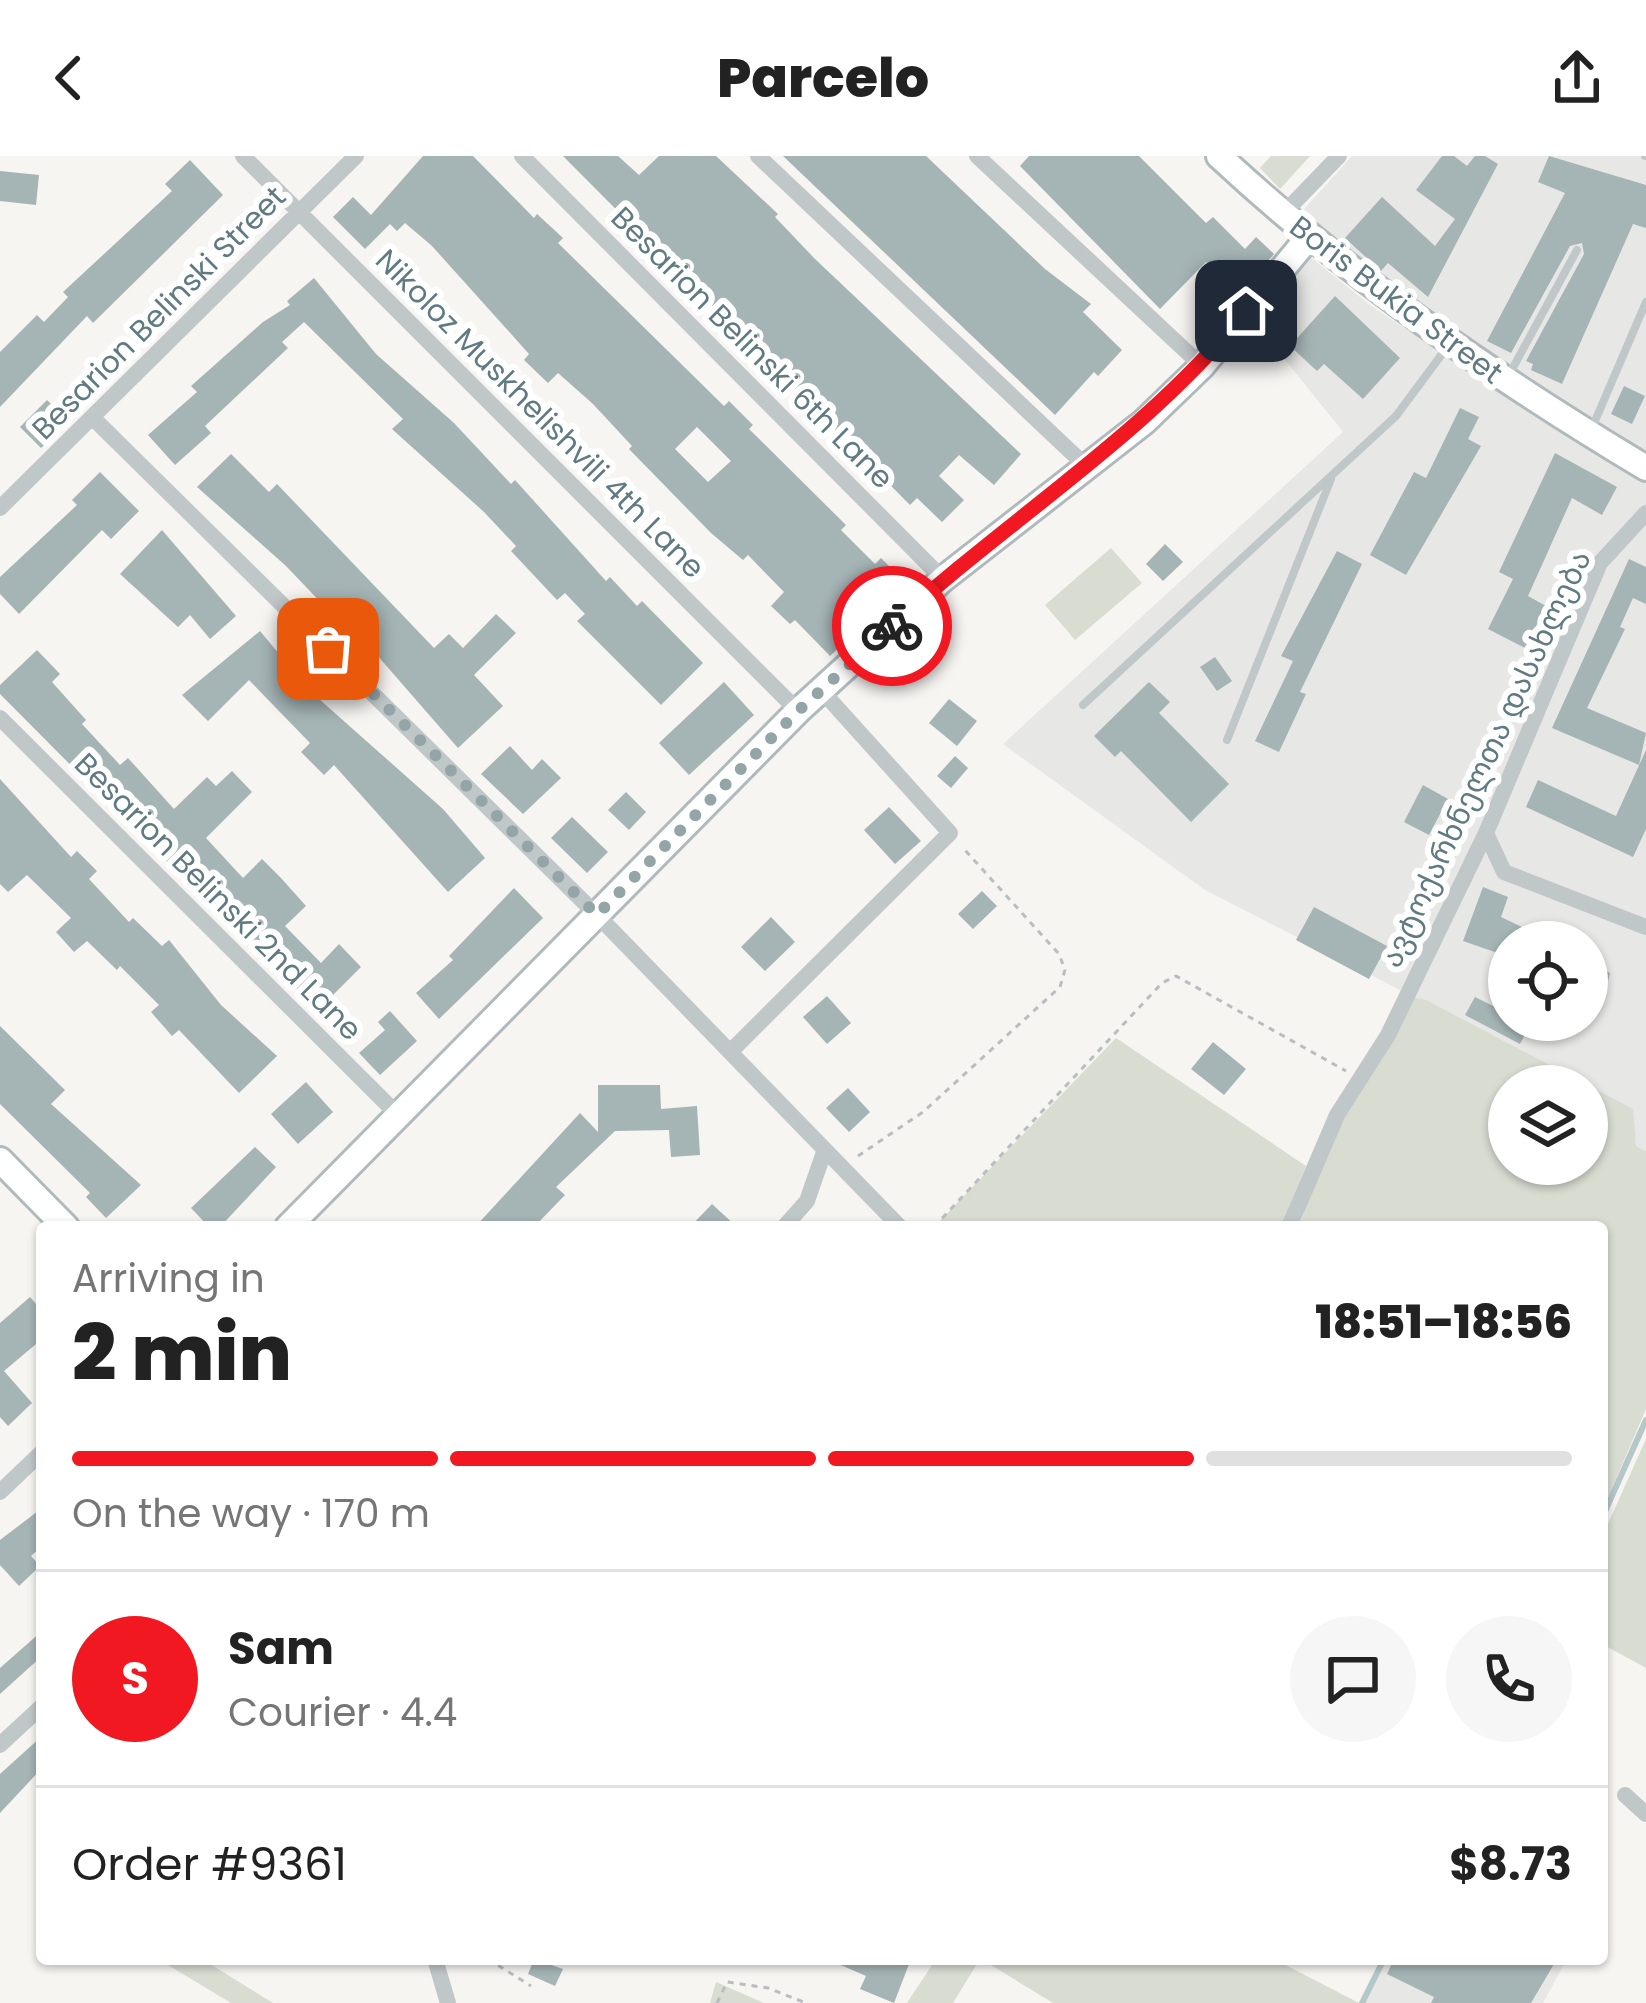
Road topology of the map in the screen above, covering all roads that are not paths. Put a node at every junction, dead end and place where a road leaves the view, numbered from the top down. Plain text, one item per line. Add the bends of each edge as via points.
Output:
1 (243, 156) edge
2 (356, 156) edge
3 (522, 156) edge
4 (758, 156) edge
5 (977, 156) edge
6 (1219, 156) edge
7 (1339, 156) edge
8 (300, 212) junction
9 (1282, 215) junction
10 (1308, 238) junction
11 (1577, 250) dead end
12 (1646, 302) edge
13 (1448, 345) junction
14 (1202, 365) junction
15 (1505, 382) junction
16 (92, 417) junction
17 (1589, 434) junction
18 (1088, 468) junction
19 (1646, 468) edge
20 (1334, 472) junction
21 (0, 508) edge
22 (1646, 513) edge
23 (943, 579) junction
24 (822, 691) junction
25 (1083, 705) dead end
26 (798, 711) junction
27 (0, 718) edge
28 (1227, 740) dead end
29 (1486, 833) junction
30 (597, 915) junction
31 (1646, 927) edge
32 (730, 1052) junction
33 (397, 1114) junction
34 (824, 1152) junction
35 (0, 1160) edge
36 (60, 1221) edge
37 (294, 1221) edge
38 (789, 1221) edge
39 (894, 1221) edge
40 (1292, 1221) edge
41 (36, 1458) edge
42 (0, 1492) edge
43 (36, 1712) edge
44 (0, 1745) edge
45 (1625, 1796) dead end
46 (1646, 1814) edge
47 (437, 1965) edge
48 (448, 2003) edge

1 - 8 street, Nikoloz Muskhelishvili 4th Lane
2 - 8 street, Besarion Belinski Street
3 - 23 street, Besarion Belinski 6th Lane
4 - 18 street
5 - 14 street
6 - 9 street, Boris Bukia Street
7 - 9 street
8 - 16 street, Besarion Belinski Street
8 - 26 street, Nikoloz Muskhelishvili 4th Lane
9 - 10 street, Boris Bukia Street
10 - 13 street, Boris Bukia Street
10 - 14 street
11 - 15 lane
12 - 17 lane
13 - 15 street, Boris Bukia Street
13 - 20 lane via 1396,416
14 - 18 street
15 - 17 street, Boris Bukia Street
16 - 21 street, Besarion Belinski Street
16 - 30 street
17 - 19 street, Boris Bukia Street
18 - 23 street
20 - 25 lane
20 - 28 lane
22 - 29 street, ავტოქარხნელთა დასახლება via 1600,563
23 - 24 street
24 - 26 street
24 - 32 street via 950,833
26 - 30 street
27 - 33 street, Besarion Belinski 2nd Lane
29 - 31 street via 1504,872
29 - 40 street, ავტოქარხნელთა დასახლება via 1388,1035 1337,1115
30 - 32 street
30 - 33 street
32 - 34 street
33 - 37 street
34 - 38 street via 807,1201
34 - 39 street
35 - 36 street
41 - 42 street
43 - 44 street
45 - 46 street
47 - 48 street

